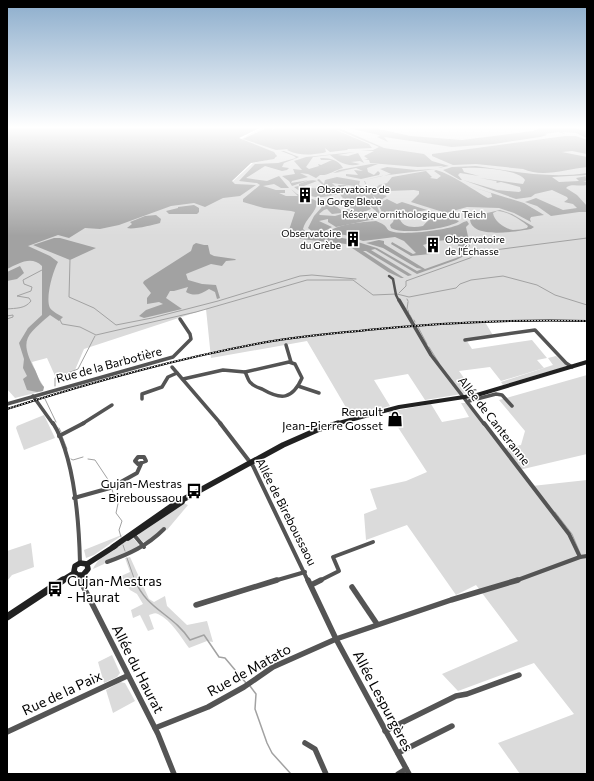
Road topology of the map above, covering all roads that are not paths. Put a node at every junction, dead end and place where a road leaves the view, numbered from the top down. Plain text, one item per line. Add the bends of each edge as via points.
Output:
1 (390, 276) dead end
2 (181, 320) dead end
3 (465, 340) dead end
4 (286, 345) dead end
5 (291, 362) junction
6 (587, 362) edge
7 (172, 366) dead end
8 (572, 367) junction
9 (245, 372) junction
10 (177, 373) junction
11 (183, 379) junction
12 (298, 386) junction
13 (494, 392) junction
14 (319, 394) dead end
15 (33, 396) junction
16 (462, 397) junction
17 (142, 399) dead end
18 (469, 400) dead end
19 (7, 404) edge
20 (112, 405) dead end
21 (512, 406) dead end
22 (59, 436) junction
23 (251, 462) junction
24 (141, 464) dead end
25 (74, 498) junction
26 (164, 529) dead end
27 (132, 534) junction
28 (372, 542) dead end
29 (144, 547) junction
30 (587, 556) edge
31 (580, 557) junction
32 (107, 562) dead end
33 (84, 563) junction
34 (305, 572) junction
35 (74, 573) junction
36 (81, 576) junction
37 (311, 585) junction
38 (352, 587) dead end
39 (196, 605) dead end
40 (7, 617) edge
41 (376, 624) junction
42 (336, 639) junction
43 (519, 675) dead end
44 (127, 676) junction
45 (452, 726) dead end
46 (155, 728) junction
47 (385, 731) junction
48 (7, 732) edge
49 (305, 743) dead end
50 (398, 753) junction
51 (407, 772) edge
52 (174, 774) edge
53 (326, 774) edge
54 (398, 774) edge

1 - 16 street, Allée de Canteranne via 396,294 426,346
2 - 15 street, Rue de la Barbotière via 191,339 173,358
3 - 8 street via 535,330
4 - 5 street
5 - 9 street
5 - 12 street via 302,376
6 - 8 main road
7 - 10 street, Allée de Bireboussaou
8 - 13 main road
9 - 11 street via 223,370
9 - 12 street via 251,384 280,398 288,397
10 - 11 street, Allée de Bireboussaou
10 - 17 street via 168,377 162,387 142,394
11 - 23 street, Allée de Bireboussaou
12 - 14 street
13 - 16 main road
13 - 18 street
13 - 21 street via 502,395
15 - 19 street, Rue de la Barbotière
15 - 22 street
16 - 23 main road via 407,405 347,420 296,438
16 - 31 street, Allée de Canteranne via 569,534
20 - 22 street
22 - 25 street via 66,455
23 - 27 main road via 188,497
23 - 34 street, Allée de Bireboussaou
24 - 25 street via 137,473 110,488
25 - 33 street
26 - 29 street
27 - 29 street
27 - 33 main road
28 - 37 street via 333,557 338,571
29 - 32 street
30 - 31 street, Rue de Matato
31 - 41 street, Rue de Matato via 516,581
33 - 35 main road via 74,567
33 - 36 main road via 88,567
34 - 37 street, Allée de Bireboussaou
34 - 39 street
35 - 36 main road
35 - 40 main road
36 - 44 street, Allée du Haurat via 80,581
37 - 42 street, Allée de Bireboussaou
38 - 41 street
41 - 42 street, Rue de Matato
42 - 46 street, Rue de Matato via 273,667 208,707
42 - 47 street, Allée Lespurgères
43 - 47 street via 456,696
44 - 46 street, Allée du Haurat
44 - 48 street, Rue de la Paix
45 - 50 street
46 - 52 street, Allée du Haurat
47 - 50 street, Allée Lespurgères
49 - 53 street via 315,749
50 - 51 street, Allée Lespurgères
51 - 54 street

